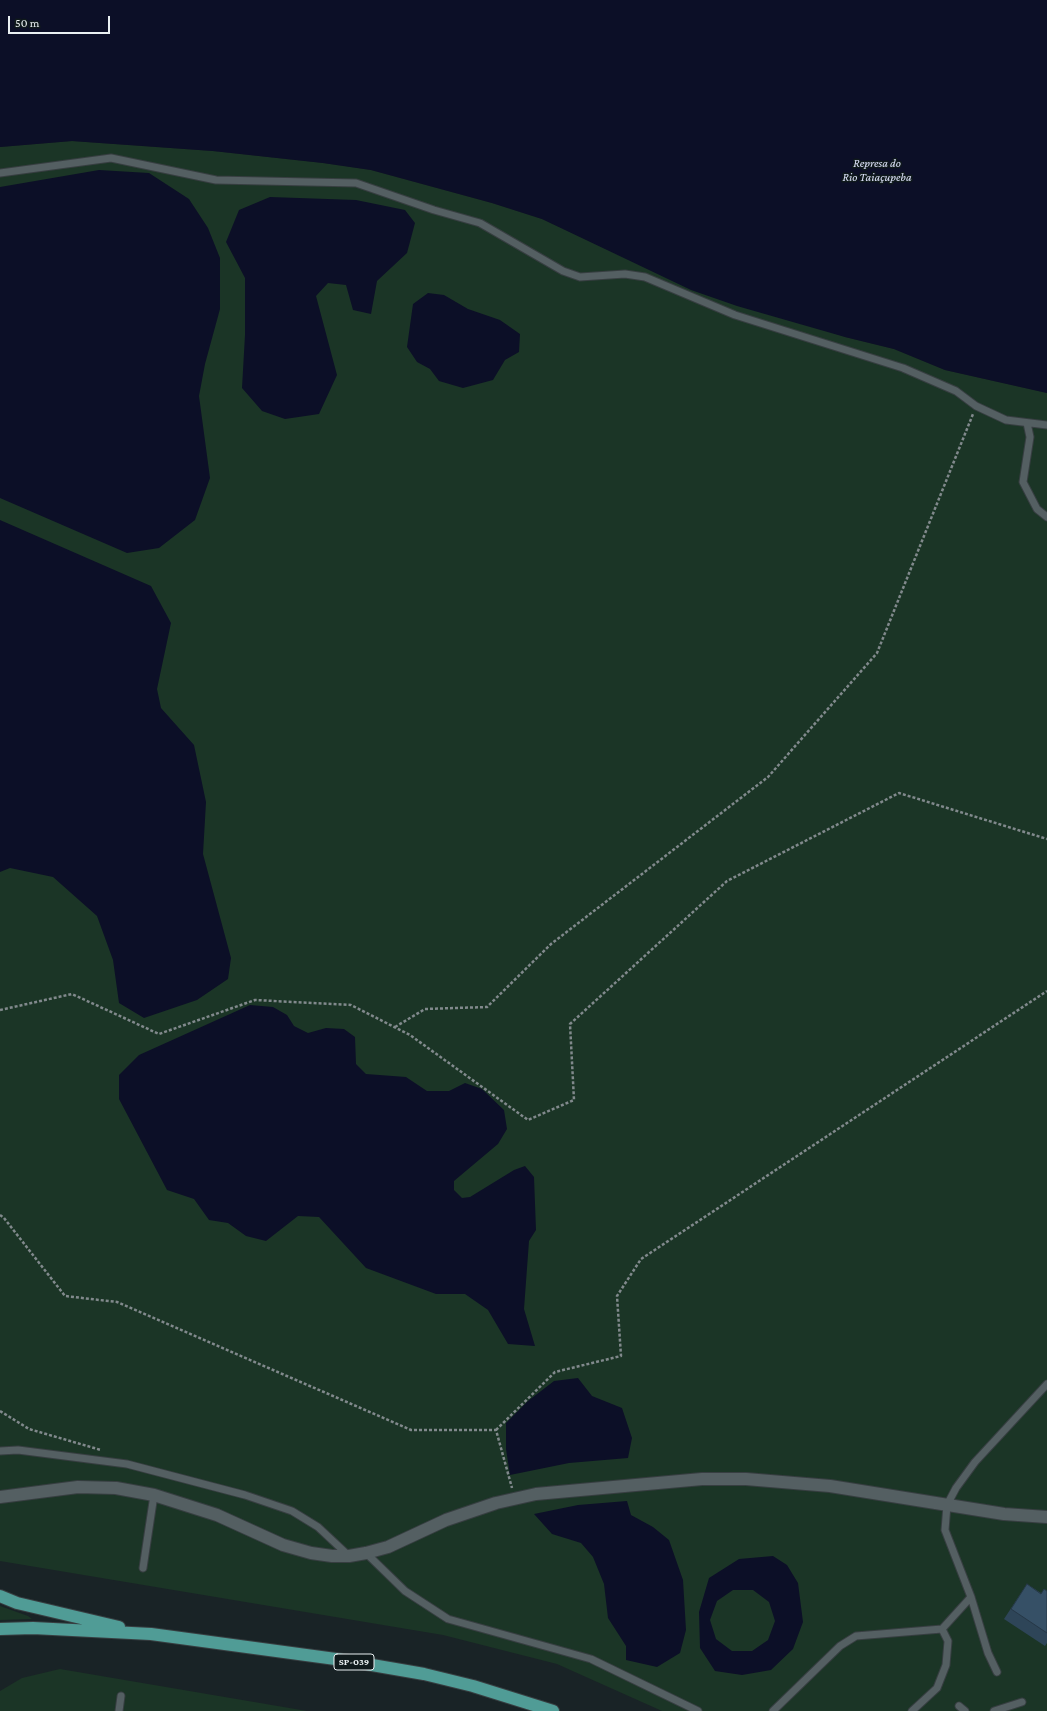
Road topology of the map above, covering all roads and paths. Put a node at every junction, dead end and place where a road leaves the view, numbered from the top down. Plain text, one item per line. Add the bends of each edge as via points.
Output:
1 (0, 172) edge
2 (976, 406) junction
3 (1027, 423) junction
4 (1047, 425) edge
5 (1047, 517) edge
6 (1047, 838) edge
7 (1047, 991) edge
8 (0, 1010) edge
9 (395, 1027) junction
10 (0, 1215) edge
11 (1047, 1384) edge
12 (0, 1411) edge
13 (496, 1430) junction
14 (0, 1450) edge
15 (106, 1452) dead end
16 (154, 1495) junction
17 (0, 1497) edge
18 (515, 1498) junction
19 (947, 1505) junction
20 (1047, 1517) edge
21 (366, 1553) junction
22 (349, 1556) junction
23 (143, 1568) dead end
24 (0, 1587) edge
25 (0, 1596) edge
26 (971, 1597) junction
27 (17, 1603) junction
28 (0, 1629) edge
29 (942, 1629) junction
30 (151, 1634) junction
31 (997, 1672) dead end
32 (121, 1696) dead end
33 (1022, 1702) dead end
34 (959, 1706) dead end
35 (119, 1711) edge
36 (552, 1711) edge
37 (698, 1711) edge
38 (773, 1711) edge
39 (912, 1711) edge
40 (965, 1711) edge
41 (994, 1711) edge

1 - 2 lane via 111,158 216,180 356,183 434,210 480,222 563,271 580,277 624,274 645,277 735,315 903,368 956,391
2 - 3 lane via 1006,420
2 - 9 path via 877,653 768,777 551,944 487,1007 425,1009
3 - 4 lane
3 - 5 lane via 1030,437 1023,482 1037,509
6 - 9 path via 899,793 727,881 570,1024 574,1100 528,1120 410,1035
7 - 13 path via 641,1259 617,1296 621,1356 555,1372
8 - 9 path via 72,994 160,1034 255,1000 351,1005
10 - 13 path via 65,1296 117,1302 412,1430
11 - 19 lane via 975,1462
12 - 15 path via 28,1429 100,1448
13 - 18 path
14 - 22 lane via 127,1464 245,1494 292,1511 318,1527
16 - 17 street via 116,1488 78,1487
16 - 22 street via 216,1515 283,1545 311,1553
16 - 23 lane
18 - 19 street via 625,1485 702,1479 746,1479 830,1486
18 - 21 street via 446,1520 388,1547
19 - 20 street via 1004,1514
19 - 26 lane via 945,1530
21 - 22 street
21 - 37 lane via 405,1591 448,1619 591,1659
24 - 27 main road
25 - 27 main road, SP-039
26 - 29 lane
26 - 31 lane via 982,1635
27 - 30 main road, SP-039
28 - 30 main road, SP-039 via 33,1628
29 - 38 lane via 856,1636 840,1646
29 - 39 lane via 948,1641 946,1665 937,1688
30 - 36 main road, SP-039 via 343,1660 424,1674 473,1686
32 - 35 lane
33 - 41 lane
34 - 40 lane

